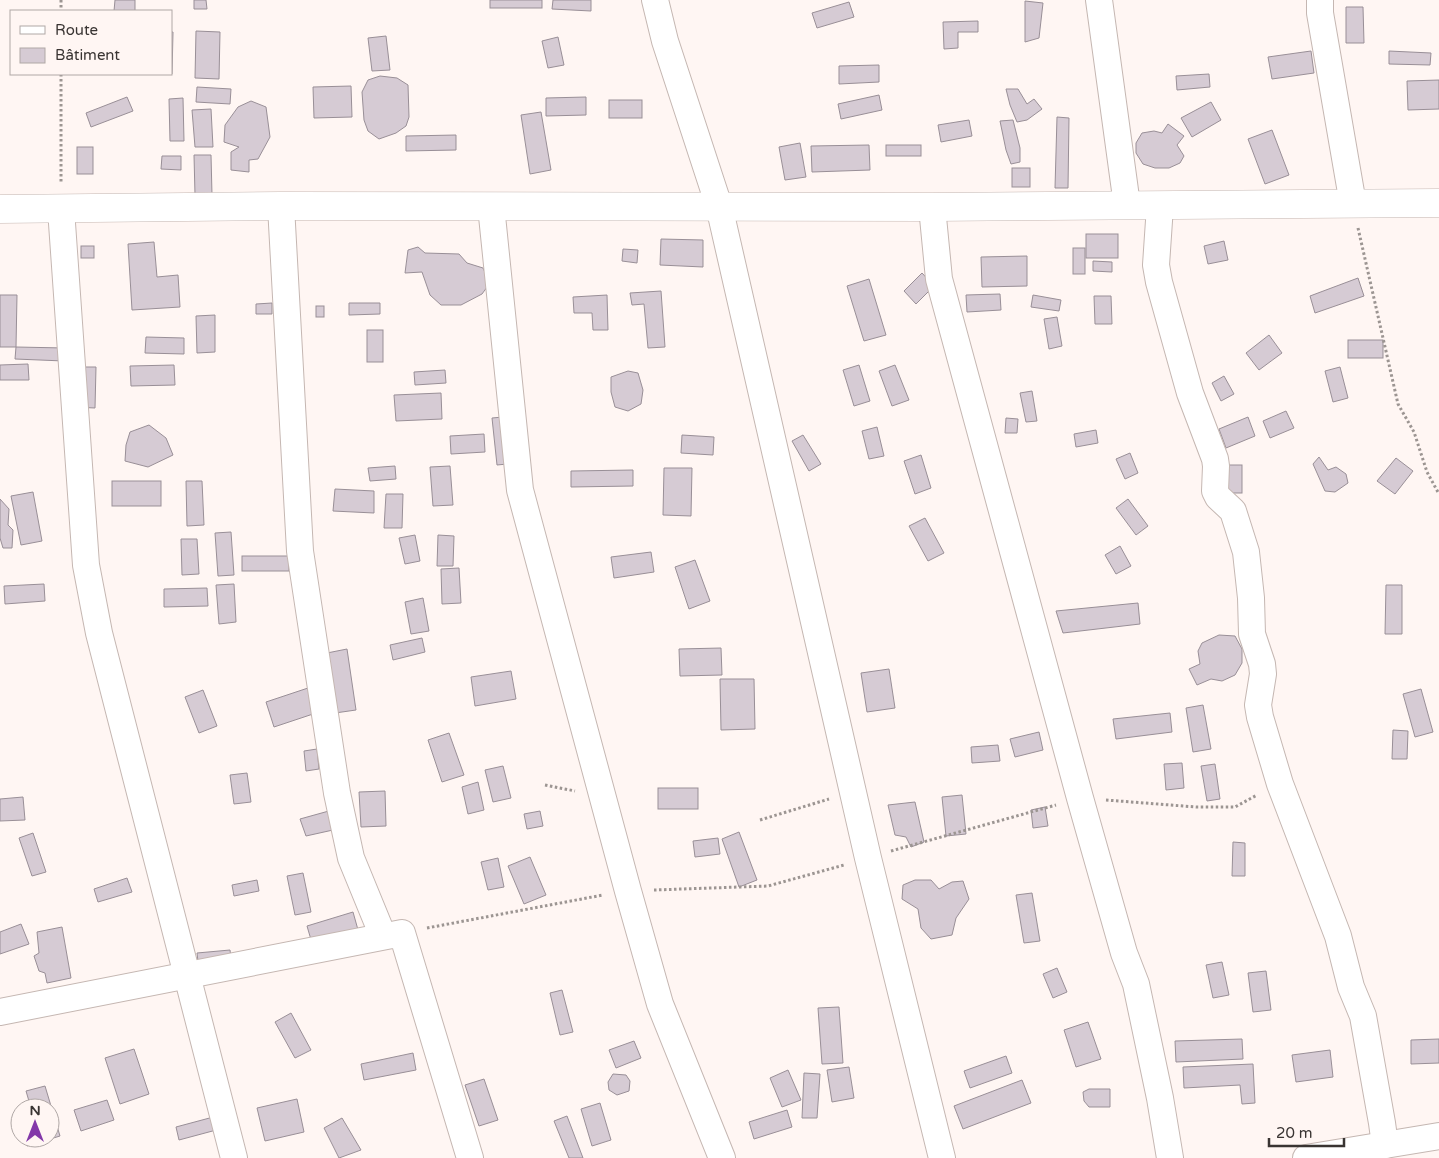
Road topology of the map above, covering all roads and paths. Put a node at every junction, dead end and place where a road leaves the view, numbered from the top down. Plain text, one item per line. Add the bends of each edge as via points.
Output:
1 (655, 0) edge
2 (1099, 0) edge
3 (1320, 0) edge
4 (61, 75) edge
5 (1439, 203) edge
6 (1353, 204) junction
7 (1127, 205) junction
8 (281, 206) junction
9 (491, 206) junction
10 (719, 206) junction
11 (1160, 206) junction
12 (932, 207) junction
13 (0, 209) edge
14 (61, 209) junction
15 (1439, 494) edge
16 (1280, 784) junction
17 (853, 792) junction
18 (1080, 798) junction
19 (760, 820) dead end
20 (628, 891) junction
21 (393, 935) junction
22 (187, 975) junction
23 (0, 1012) edge
24 (1439, 1136) edge
25 (1384, 1145) junction
26 (234, 1158) edge
27 (470, 1158) edge
28 (722, 1158) edge
29 (942, 1158) edge
30 (1170, 1158) edge
31 (1306, 1158) edge

1 - 10 street via 665,41
2 - 7 street
3 - 6 street
4 - 14 path
5 - 6 street
6 - 11 street
6 - 15 path via 1398,404 1414,432 1427,472
7 - 11 street
7 - 12 street
8 - 9 street
8 - 14 street
8 - 21 street via 301,560 339,802 351,858
9 - 10 street
9 - 20 street via 520,490
10 - 12 street
10 - 17 street
11 - 16 street via 1156,266 1159,282 1190,393 1215,459 1215,491 1233,511 1246,552 1252,634 1263,674 1258,705
12 - 18 street via 939,279
13 - 14 street
14 - 22 street via 86,565 98,633
16 - 18 path via 1235,807
16 - 25 street via 1338,936 1351,987 1363,1016
17 - 19 path
17 - 29 street
18 - 30 street via 1136,984
20 - 21 path
20 - 28 street via 660,1004
21 - 22 street
21 - 27 street
22 - 23 street
22 - 26 street
24 - 25 street
25 - 31 street

